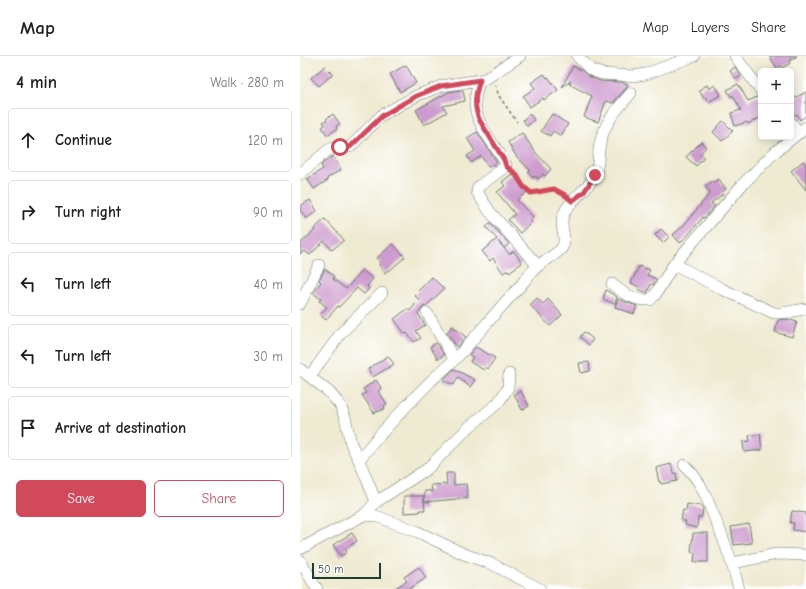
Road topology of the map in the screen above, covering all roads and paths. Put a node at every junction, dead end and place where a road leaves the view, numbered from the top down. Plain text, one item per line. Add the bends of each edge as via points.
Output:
1 (520, 56) edge
2 (577, 56) edge
3 (694, 56) edge
4 (735, 56) edge
5 (497, 71) junction
6 (480, 80) junction
7 (758, 87) edge
8 (631, 93) dead end
9 (517, 122) dead end
10 (794, 125) edge
11 (803, 130) edge
12 (506, 166) junction
13 (300, 174) edge
14 (572, 201) junction
15 (674, 264) junction
16 (319, 265) dead end
17 (538, 266) junction
18 (612, 284) dead end
19 (382, 293) dead end
20 (300, 304) edge
21 (806, 309) edge
22 (427, 313) dead end
23 (454, 359) junction
24 (300, 369) edge
25 (509, 374) dead end
26 (310, 376) junction
27 (359, 460) junction
28 (684, 465) dead end
29 (376, 502) junction
30 (364, 515) junction
31 (300, 550) edge
32 (806, 555) edge
33 (300, 560) edge
34 (733, 563) junction
35 (317, 589) edge
36 (540, 589) edge
37 (739, 589) edge

1 - 5 street
2 - 3 street via 591,70 602,74 633,76 646,74
4 - 7 street
5 - 6 street
5 - 9 path via 495,88
6 - 12 street via 475,101 477,114
6 - 13 street via 441,86 416,96 382,116 350,147 327,151
8 - 14 street via 606,126 599,145 595,175 584,192
10 - 11 street
11 - 15 street via 750,176
12 - 14 path via 531,193 554,189
12 - 17 street via 478,187 476,192 490,212
14 - 17 street via 563,214 562,247
15 - 18 street via 650,300 640,301 621,292
15 - 21 street via 774,313
16 - 20 street
17 - 23 street
19 - 26 street via 341,333
22 - 23 street
23 - 27 street via 399,413
24 - 26 street
25 - 29 street via 508,388 498,403 468,428 427,469
26 - 27 street via 329,392 340,406 345,417 350,444
27 - 29 street
28 - 34 street via 700,482
29 - 30 street
30 - 31 street
30 - 36 street via 376,516 416,531 492,564
32 - 34 street via 777,554
33 - 35 street
34 - 37 street

